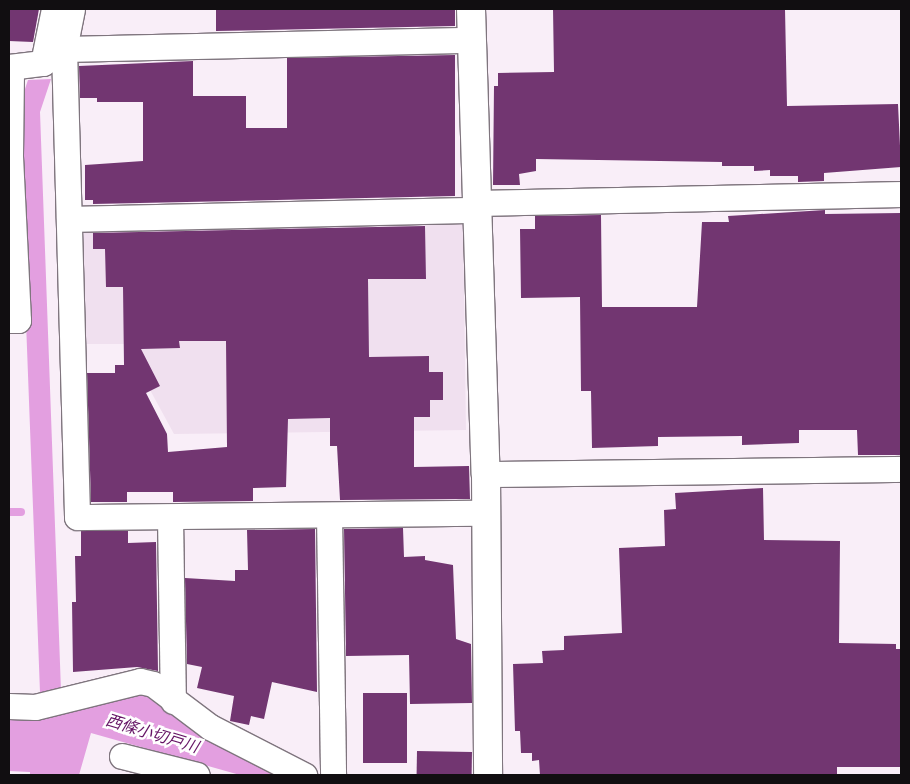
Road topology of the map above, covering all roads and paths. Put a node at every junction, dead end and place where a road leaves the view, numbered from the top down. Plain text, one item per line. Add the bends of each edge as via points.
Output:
1 (54, 9) edge
2 (72, 9) edge
3 (472, 9) edge
4 (472, 40) junction
5 (64, 49) junction
6 (43, 63) junction
7 (10, 67) edge
8 (901, 194) edge
9 (477, 206) junction
10 (68, 220) junction
11 (9, 320) edge
12 (901, 469) edge
13 (486, 474) junction
14 (487, 513) junction
15 (329, 515) junction
16 (170, 517) junction
17 (173, 701) junction
18 (9, 706) edge
19 (122, 756) dead end
20 (197, 775) edge
21 (304, 775) edge
22 (333, 775) edge
23 (488, 775) edge

1 - 6 street
2 - 5 street
3 - 4 street
4 - 5 street
4 - 9 street
5 - 6 street
5 - 10 street
6 - 7 street
7 - 11 street via 10,154 18,320
8 - 9 street
9 - 10 street
9 - 13 street
10 - 16 street via 77,517
12 - 13 street
13 - 14 street
14 - 15 street
14 - 23 street
15 - 16 street
15 - 22 street
16 - 17 street
17 - 18 street via 153,684 140,681 35,707
17 - 21 street via 210,727
19 - 20 street

